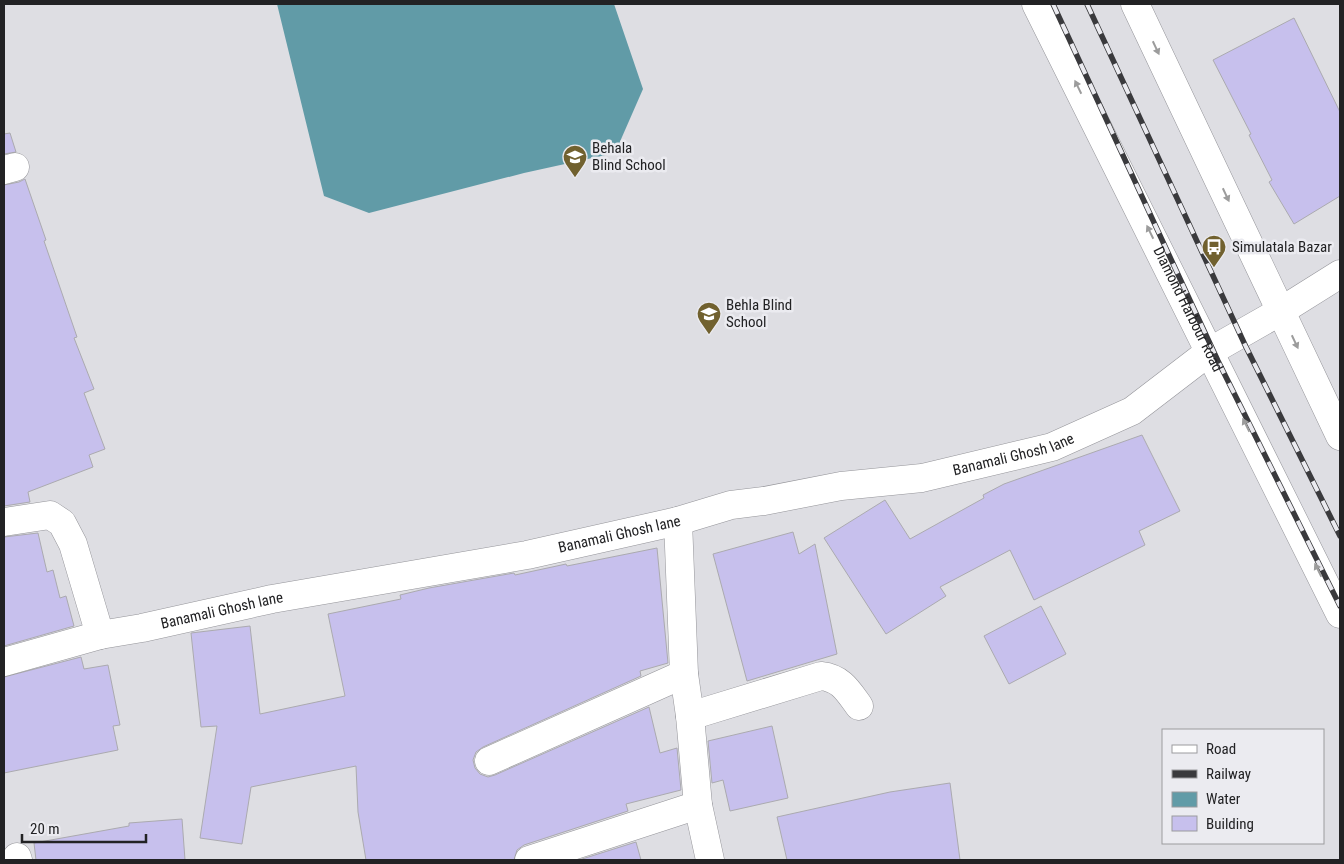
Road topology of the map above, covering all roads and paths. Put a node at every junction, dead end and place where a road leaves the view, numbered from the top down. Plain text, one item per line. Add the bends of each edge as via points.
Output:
1 (1036, 4) edge
2 (1135, 4) edge
3 (1340, 274) edge
4 (1281, 311) junction
5 (1210, 352) junction
6 (1340, 436) edge
7 (678, 521) junction
8 (4, 522) edge
9 (1340, 614) edge
10 (100, 635) junction
11 (4, 662) edge
12 (684, 674) junction
13 (859, 706) dead end
14 (690, 716) junction
15 (489, 761) dead end
16 (698, 805) junction
17 (530, 860) edge
18 (710, 860) edge

5 -> 1 main road, Diamond Harbour Road
2 -> 4 main road
3 - 4 main road, Banamali Ghosh lane
4 - 5 main road, Banamali Ghosh lane
4 -> 6 main road
5 - 7 main road, Banamali Ghosh lane via 1132,411 1052,447 922,478 841,486 731,505
9 -> 5 main road, Diamond Harbour Road
7 - 10 main road, Banamali Ghosh lane via 526,555 272,598
7 - 12 main road
8 - 10 main road via 50,514 62,523 73,544
10 - 11 main road, Banamali Ghosh lane
12 - 14 main road
12 - 15 main road
13 - 14 main road via 845,687 832,677 821,676
14 - 16 main road
16 - 17 main road
16 - 18 main road

